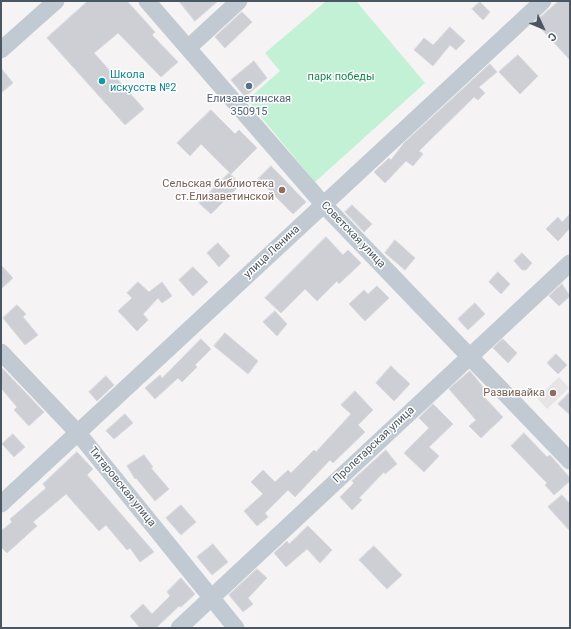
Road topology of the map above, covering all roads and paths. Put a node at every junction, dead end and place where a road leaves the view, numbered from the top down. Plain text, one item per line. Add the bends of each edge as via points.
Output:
1 (56, 1) edge
2 (147, 1) edge
3 (239, 1) edge
4 (543, 1) edge
5 (188, 48) junction
6 (1, 50) edge
7 (323, 204) junction
8 (570, 263) edge
9 (1, 352) edge
10 (470, 356) junction
11 (78, 433) junction
12 (570, 460) edge
13 (1, 504) edge
14 (211, 598) junction
15 (179, 628) edge
16 (236, 628) edge

1 - 6 street
2 - 5 street, Советская улица
3 - 5 street
4 - 7 street, улица Ленина
5 - 7 street, Советская улица
7 - 10 street, Советская улица
7 - 11 street, улица Ленина
8 - 10 street, Пролетарская улица
9 - 11 street, Титаровская улица
10 - 12 street, Советская улица
10 - 14 street, Пролетарская улица
11 - 13 street, улица Ленина
11 - 14 street, Титаровская улица
14 - 15 street, Пролетарская улица
14 - 16 street, Титаровская улица

